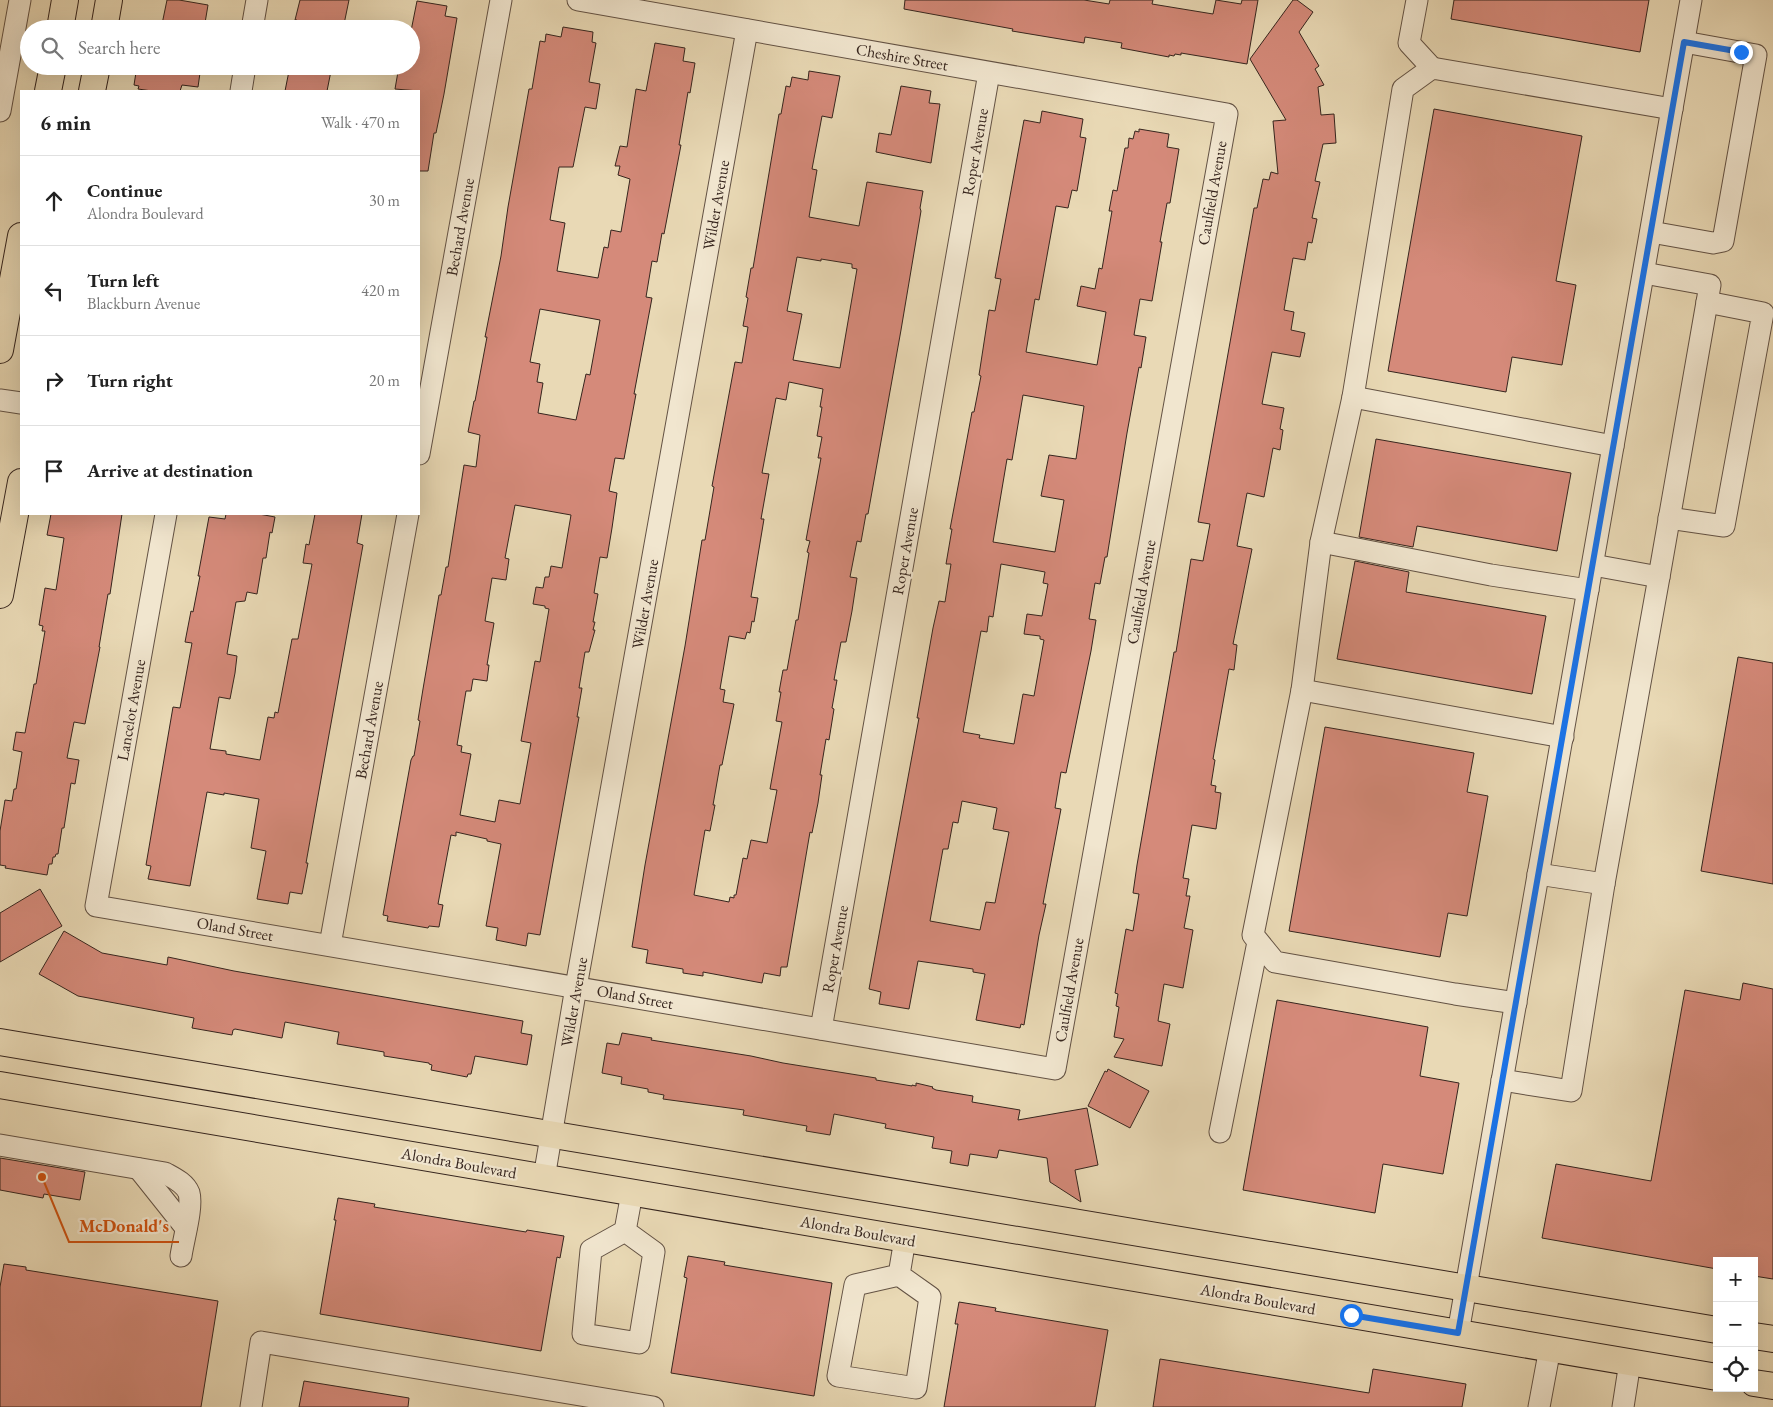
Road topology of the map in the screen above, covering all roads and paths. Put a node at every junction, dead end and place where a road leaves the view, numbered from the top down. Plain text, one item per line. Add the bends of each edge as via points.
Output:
1 (20, 0) edge
2 (65, 0) edge
3 (109, 0) edge
4 (257, 0) edge
5 (501, 0) edge
6 (578, 0) edge
7 (1417, 0) edge
8 (1691, 0) edge
9 (62, 20) edge
10 (106, 20) edge
11 (254, 20) edge
12 (747, 30) junction
13 (1684, 42) junction
14 (1764, 56) edge
15 (1432, 68) junction
16 (989, 72) junction
17 (51, 75) edge
18 (95, 75) edge
19 (244, 75) edge
20 (48, 90) edge
21 (92, 90) edge
22 (241, 90) edge
23 (1672, 109) junction
24 (0, 111) edge
25 (1226, 114) joint
26 (1651, 232) junction
27 (20, 241) edge
28 (1644, 273) junction
29 (1707, 302) junction
30 (0, 350) edge
31 (1353, 397) junction
32 (0, 400) edge
33 (20, 404) edge
34 (1613, 446) junction
35 (420, 448) edge
36 (20, 487) edge
37 (166, 515) edge
38 (408, 515) edge
39 (1669, 518) junction
40 (1321, 542) junction
41 (1593, 565) junction
42 (1659, 577) junction
43 (1588, 590) junction
44 (0, 595) edge
45 (1302, 690) junction
46 (1563, 737) junction
47 (1538, 874) junction
48 (1604, 884) junction
49 (96, 906) joint
50 (1258, 942) junction
51 (330, 945) junction
52 (576, 987) junction
53 (1516, 1003) junction
54 (820, 1029) junction
55 (0, 1042) edge
56 (1055, 1069) joint
57 (1502, 1080) junction
58 (0, 1085) edge
59 (1220, 1132) dead end
60 (551, 1135) junction
61 (0, 1145) edge
62 (544, 1178) junction
63 (632, 1193) junction
64 (625, 1231) junction
65 (905, 1239) junction
66 (181, 1256) dead end
67 (899, 1276) junction
68 (1466, 1287) junction
69 (1713, 1329) edge
70 (1458, 1333) junction
71 (1758, 1337) edge
72 (1773, 1339) edge
73 (1550, 1348) junction
74 (1630, 1362) junction
75 (1713, 1376) edge
76 (1758, 1384) edge
77 (1773, 1386) edge
78 (251, 1407) edge
79 (653, 1407) edge
80 (1540, 1407) edge
81 (1623, 1407) edge

1 - 24 street
2 - 9 main road
3 - 10 main road
4 - 11 street
5 - 35 street, Bechard Avenue
6 - 12 street, Cheshire Street
7 - 15 street via 1409,43
8 - 13 street
12 - 16 street, Cheshire Street
12 - 52 street, Wilder Avenue
13 - 14 street
13 - 23 street
14 - 26 street via 1723,240 1713,243
15 - 23 street
15 - 31 street via 1403,89
16 - 25 street, Cheshire Street
16 - 54 street, Roper Avenue
17 - 20 main road
18 - 21 main road
19 - 22 street
23 - 26 street
25 - 56 street, Caulfield Avenue
26 - 28 street
27 - 30 main road
28 - 29 street via 1710,285
28 - 34 street
29 - 39 street
29 - 39 street via 1763,313 1724,526
31 - 34 street
31 - 40 street
32 - 33 street
34 - 41 street
36 - 44 main road
37 - 49 street, Lancelot Avenue
38 - 51 street, Bechard Avenue
39 - 42 street
40 - 43 street
40 - 45 street
41 - 42 street
41 - 43 street
42 - 48 street
43 - 46 street
45 - 46 street
45 - 50 street via 1253,935
46 - 47 street
47 - 48 street
47 - 53 street
48 - 57 street via 1570,1092
49 - 51 street, Oland Street
50 - 53 street via 1274,962
50 - 59 street
51 - 52 street, Oland Street
52 - 54 street, Oland Street
52 - 60 street, Wilder Avenue
53 - 57 street
54 - 56 street, Oland Street
55 - 60 main road
57 - 68 street
58 - 62 main road, Alondra Boulevard
60 - 62 street, Wilder Avenue
60 - 68 main road
61 - 66 street via 165,1174 180,1181 189,1193
62 - 63 main road, Alondra Boulevard
63 - 64 street
63 - 65 main road, Alondra Boulevard
64 - 64 street via 591,1250 582,1334 639,1343 654,1252
65 - 67 street
65 - 70 main road, Alondra Boulevard
67 - 67 street via 855,1285 838,1376 916,1388 930,1297
68 - 69 main road
68 - 70 street
70 - 73 main road, Alondra Boulevard
71 - 72 main road
73 - 74 main road, Alondra Boulevard
73 - 80 street
74 - 75 main road, Alondra Boulevard
74 - 81 street
76 - 77 main road
78 - 79 street via 261,1342

